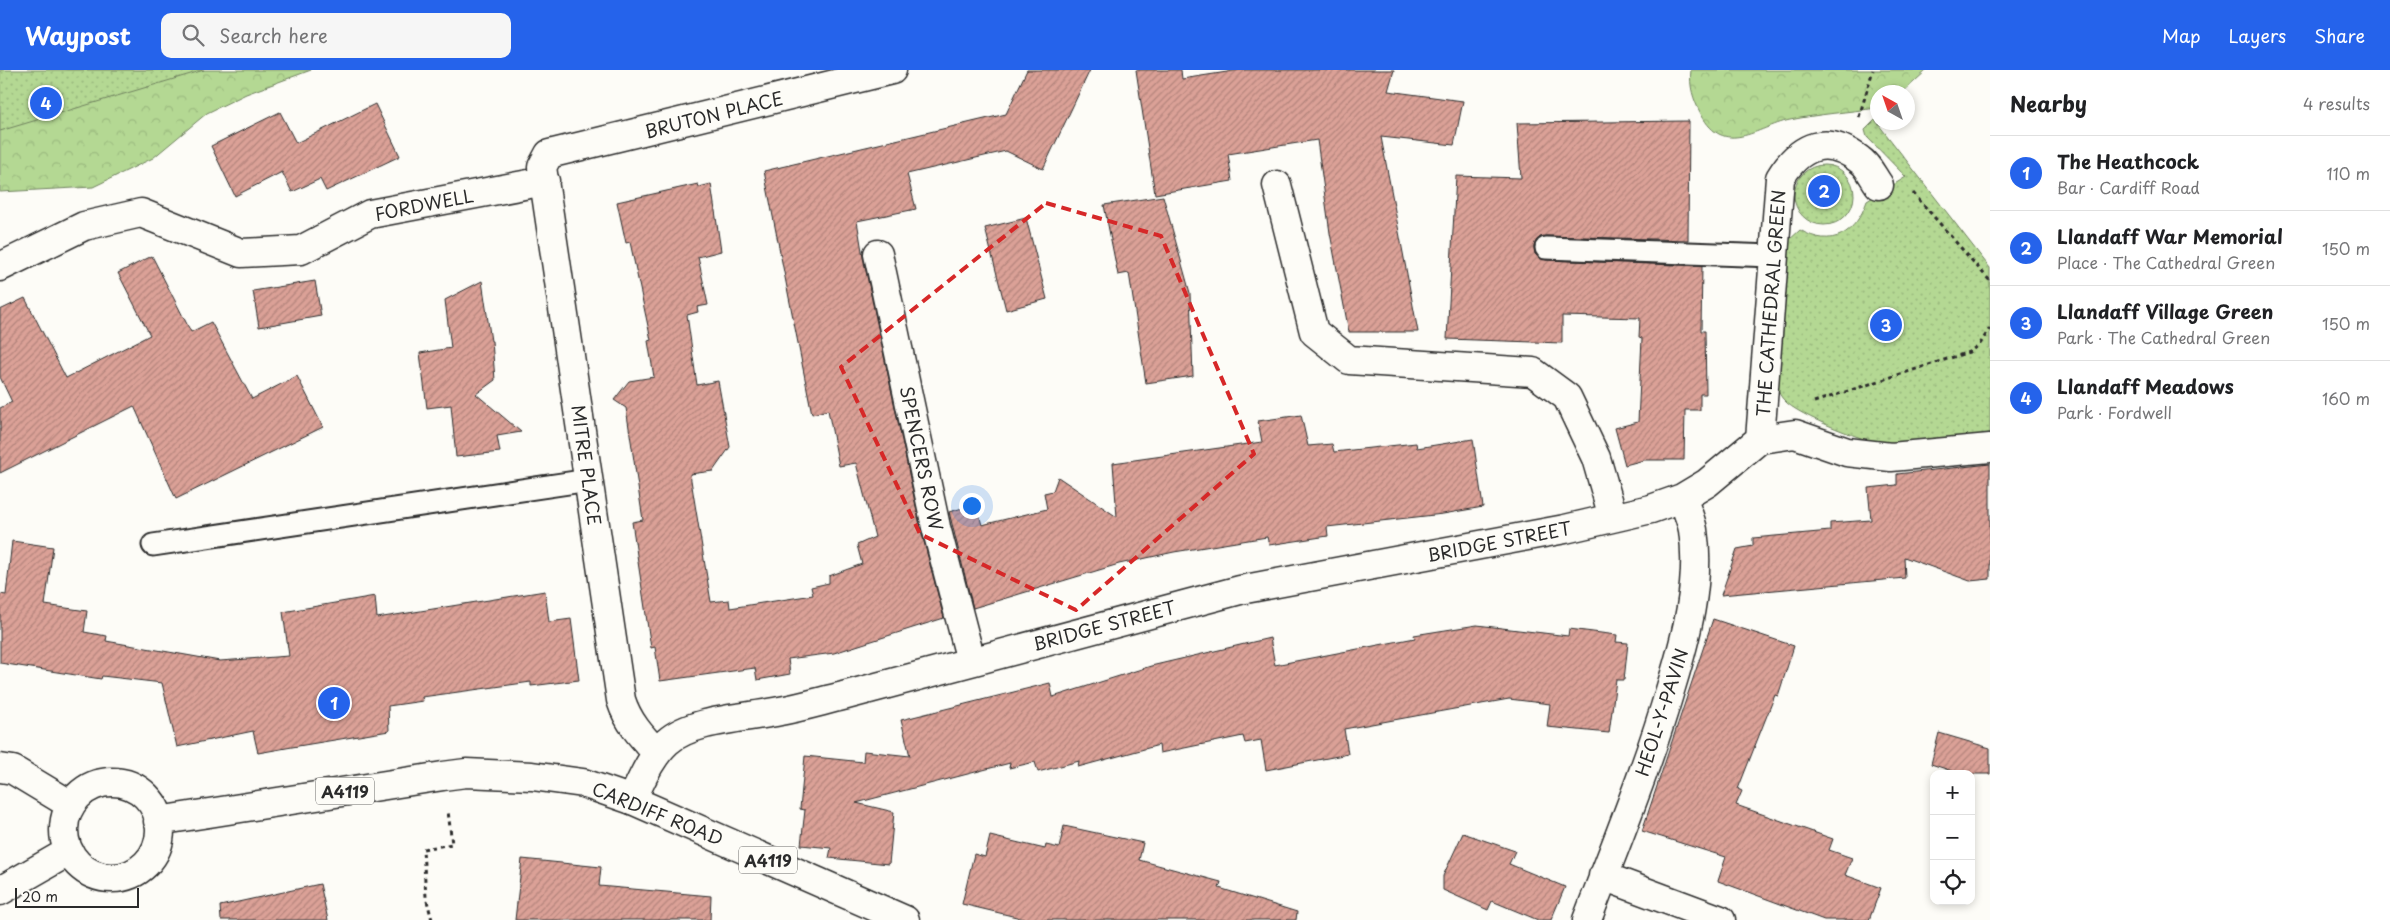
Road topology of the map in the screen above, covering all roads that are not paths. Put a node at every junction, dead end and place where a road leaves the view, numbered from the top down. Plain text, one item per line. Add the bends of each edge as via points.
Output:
1 (892, 70) edge
2 (543, 174) junction
3 (1277, 185) dead end
4 (1879, 185) dead end
5 (1546, 248) dead end
6 (878, 254) dead end
7 (1772, 256) junction
8 (0, 267) edge
9 (1760, 438) junction
10 (1990, 448) edge
11 (590, 480) junction
12 (1682, 498) junction
13 (1613, 517) junction
14 (154, 545) dead end
15 (971, 661) junction
16 (657, 753) junction
17 (0, 768) edge
18 (632, 800) junction
19 (70, 805) junction
20 (158, 821) junction
21 (68, 852) junction
22 (1603, 876) junction
23 (0, 891) edge
24 (905, 920) edge
25 (1587, 920) edge
26 (1721, 920) edge

1 - 2 street, BRUTON PLACE via 549,154
2 - 8 street, FORDWELL via 370,214 301,250 241,253 141,213 84,226
2 - 11 street, MITRE PLACE
3 - 13 street via 1314,332 1349,360 1533,372 1567,397 1596,458
4 - 7 street, THE CATHEDRAL GREEN via 1862,160 1839,147 1821,144 1803,151 1780,178
5 - 7 lane
6 - 15 street, SPENCERS ROW via 936,527
7 - 9 street, THE CATHEDRAL GREEN
9 - 10 street, THE CATHEDRAL GREEN via 1795,434 1847,452 1891,457
9 - 12 street, THE CATHEDRAL GREEN via 1708,483
11 - 14 lane
11 - 16 street, MITRE PLACE via 621,700 634,728
12 - 13 street, THE CATHEDRAL GREEN
12 - 22 street, HEOL-Y-PAVIN via 1693,529 1695,551 1694,582 1682,652 1663,717
13 - 15 street, BRIDGE STREET via 1240,590
15 - 16 street, BRIDGE STREET via 781,711 695,727 668,741
16 - 18 street, BRIDGE STREET
17 - 19 street via 13,770
18 - 20 street, CARDIFF ROAD / A4119 via 583,783 532,776 466,773
18 - 24 street, CARDIFF ROAD / A4119
19 - 20 street via 95,785 110,782 126,784 151,802
19 - 21 street via 64,820
20 - 21 street via 160,832 149,860 137,871 123,877 106,878 91,874
21 - 23 street
22 - 25 street, HEOL-Y-PAVIN
22 - 26 street

